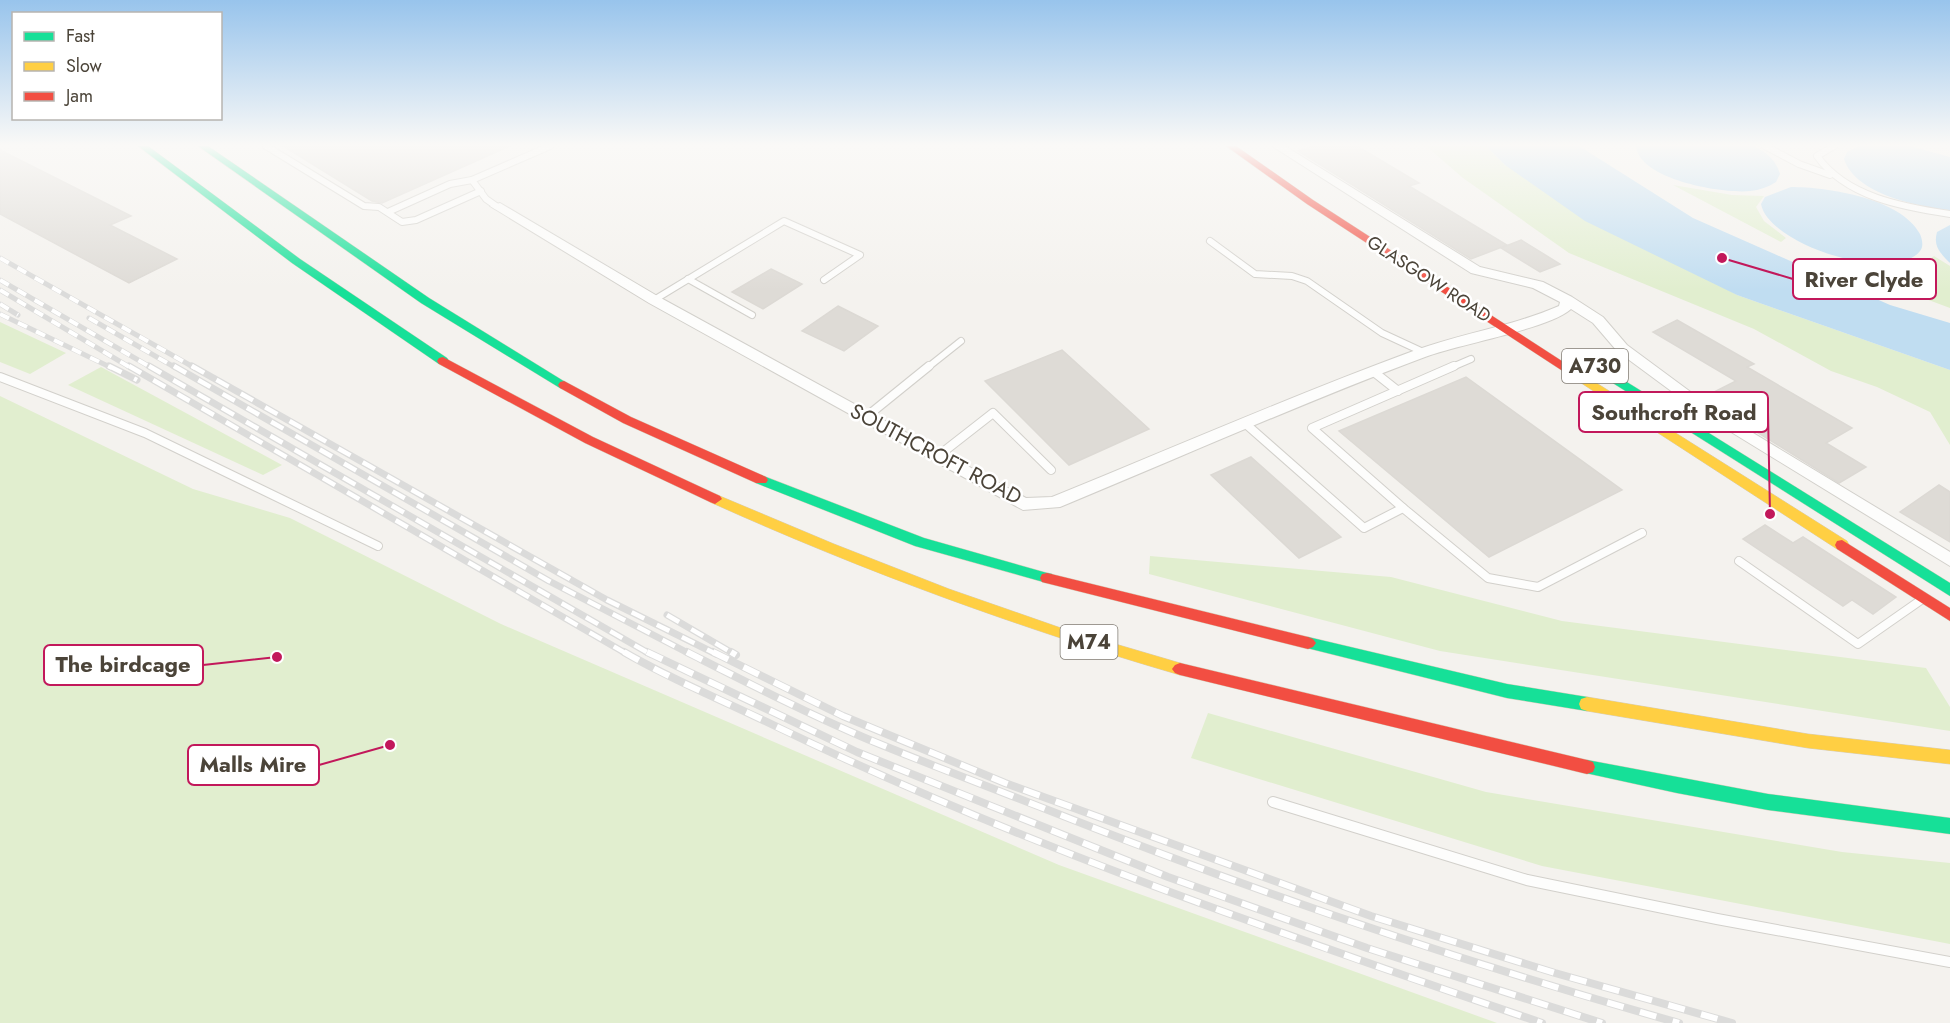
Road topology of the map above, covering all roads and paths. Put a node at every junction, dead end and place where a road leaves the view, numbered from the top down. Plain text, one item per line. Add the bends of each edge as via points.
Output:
1 (205, 194) edge
2 (270, 194) edge
3 (344, 194) edge
4 (428, 194) edge
5 (475, 194) edge
6 (484, 194) edge
7 (1298, 194) edge
8 (1354, 194) edge
9 (1874, 194) edge
10 (496, 206) joint
11 (388, 212) junction
12 (1950, 214) edge
13 (1210, 241) dead end
14 (688, 279) junction
15 (824, 280) dead end
16 (654, 300) junction
17 (1567, 300) junction
18 (1509, 311) dead end
19 (752, 315) dead end
20 (1527, 323) junction
21 (1503, 327) junction
22 (1545, 334) dead end
23 (962, 341) dead end
24 (1423, 352) junction
25 (1471, 359) dead end
26 (1591, 363) dead end
27 (1374, 372) junction
28 (0, 377) edge
29 (1398, 391) junction
30 (866, 417) junction
31 (1247, 425) junction
32 (938, 456) junction
33 (1051, 470) dead end
34 (1403, 508) junction
35 (1642, 533) dead end
36 (378, 546) dead end
37 (1950, 560) edge
38 (1739, 561) dead end
39 (1950, 590) edge
40 (1924, 598) junction
41 (1950, 615) edge
42 (1950, 758) edge
43 (1273, 802) dead end
44 (1950, 826) edge
45 (1950, 962) edge

1 - 44 main road, M74 via 297,263 426,351 616,453 732,509 868,565 1097,645 1302,701 1696,791 1870,820
2 - 42 main road, M74 via 506,353 627,420 763,482 920,542 1089,590 1507,691 1808,741
3 - 11 lane via 364,206
4 - 11 lane
5 - 11 lane via 410,222 396,220
6 - 10 lane
7 - 21 main road, GLASGOW ROAD / A730
8 - 17 street, GLASGOW ROAD via 1476,270 1538,285
9 - 12 lane via 1895,203
10 - 16 street, SOUTHCROFT ROAD
13 - 24 lane via 1255,274 1307,281 1382,333
14 - 15 lane via 784,221 860,255
14 - 16 lane
14 - 19 lane
16 - 30 street, SOUTHCROFT ROAD
17 - 20 street, GLASGOW ROAD via 1565,308
17 - 37 street, GLASGOW ROAD via 1598,320 1622,348 1710,413
18 - 20 main road, GLASGOW ROAD / A730
20 - 21 street, GLASGOW ROAD
20 - 22 main road, GLASGOW ROAD / A730
21 - 24 street, SOUTHCROFT ROAD
21 - 40 main road, GLASGOW ROAD / A730
23 - 30 lane
24 - 27 street, SOUTHCROFT ROAD
25 - 29 lane
26 - 39 main road, A730
27 - 29 lane
27 - 31 street, SOUTHCROFT ROAD
28 - 36 lane via 48,392 215,464
29 - 34 lane via 1312,428
30 - 32 street, SOUTHCROFT ROAD
31 - 32 street, SOUTHCROFT ROAD via 1054,503 1023,504
31 - 34 lane via 1364,528
32 - 33 lane via 993,413
34 - 35 lane via 1488,578 1538,587
38 - 40 lane via 1858,644
40 - 41 main road, GLASGOW ROAD / A730
43 - 45 lane via 1527,880 1717,920

